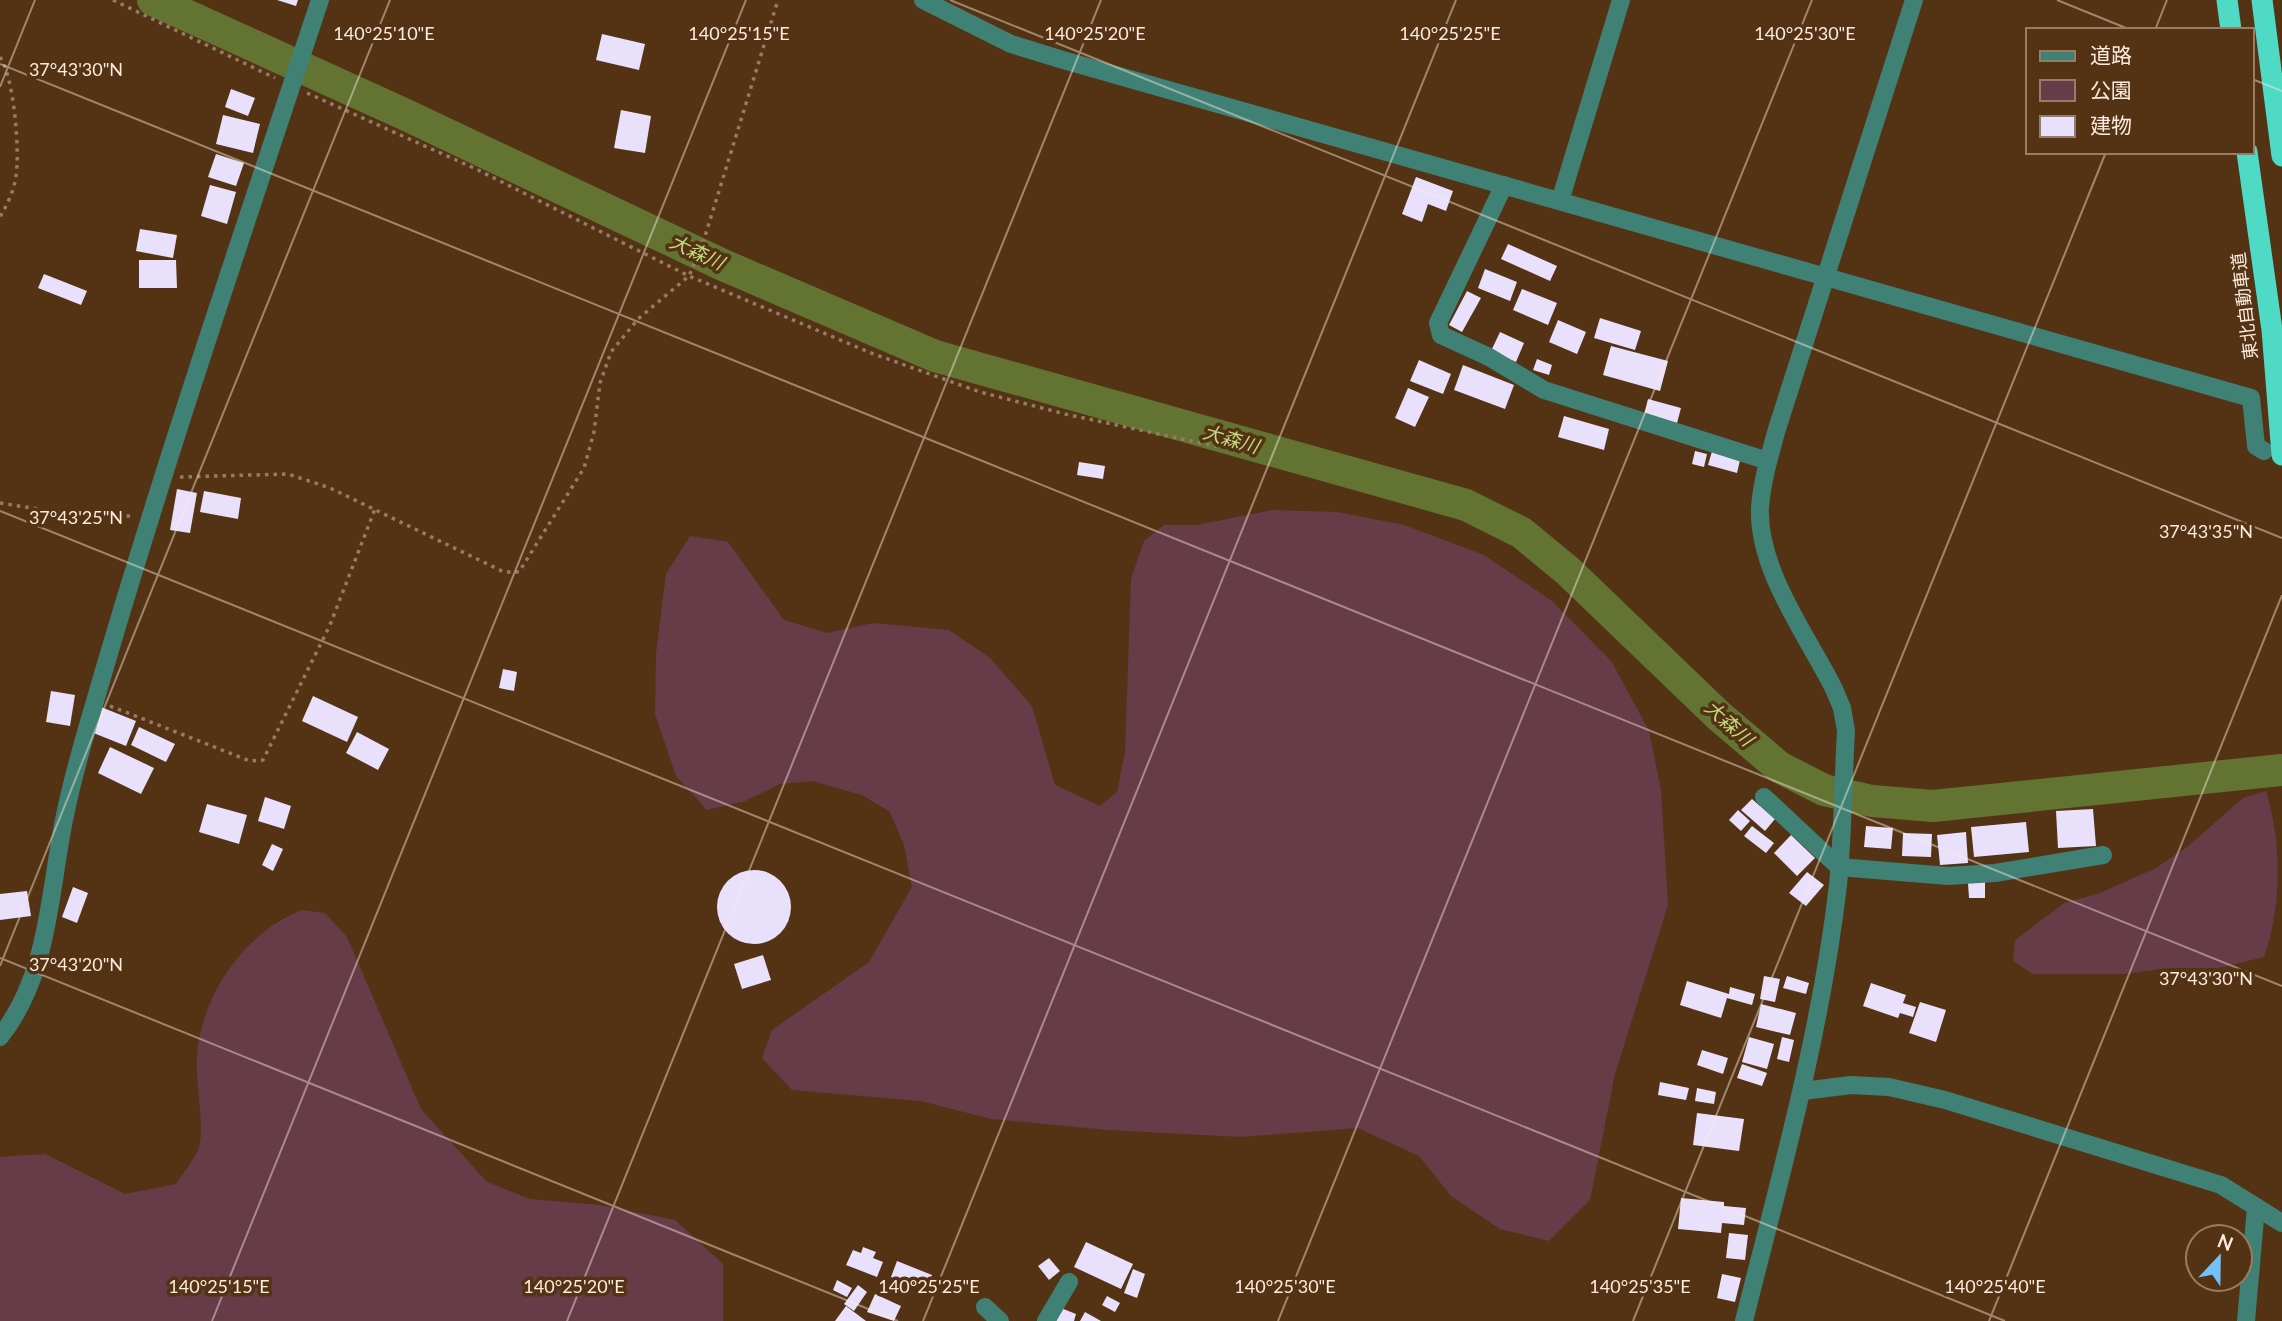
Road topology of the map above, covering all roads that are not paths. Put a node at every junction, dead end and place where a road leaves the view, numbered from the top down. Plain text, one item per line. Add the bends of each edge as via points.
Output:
1 (320, 0) edge
2 (923, 0) edge
3 (1621, 0) edge
4 (1914, 0) edge
5 (2227, 0) edge
6 (2262, 0) edge
7 (2231, 28) edge
8 (2247, 154) edge
9 (2282, 156) edge
10 (1504, 185) junction
11 (1560, 201) junction
12 (1826, 276) junction
13 (2273, 453) edge
14 (1768, 461) junction
15 (1764, 797) dead end
16 (2103, 855) dead end
17 (1839, 867) junction
18 (0, 1037) edge
19 (1803, 1091) junction
20 (2256, 1208) junction
21 (2282, 1223) edge
22 (1069, 1282) dead end
23 (985, 1307) dead end
24 (1000, 1321) edge
25 (1046, 1321) edge
26 (1744, 1321) edge
27 (2246, 1321) edge

1 - 18 street via 212,319 95,699 64,818 44,944 24,999
2 - 10 street via 1011,44 1063,61
3 - 11 street
4 - 12 street
5 - 7 highway
6 - 9 highway
8 - 13 highway, 東北自動車道 via 2272,330 2280,430
10 - 11 street
10 - 14 street via 1438,323 1441,335 1544,390
11 - 12 street
12 - 13 street via 2251,398 2256,446
12 - 14 street
14 - 17 street via 1760,508 1773,574 1842,708 1846,731
15 - 17 street
16 - 17 street via 1948,876
17 - 19 street
19 - 20 street via 1851,1085 1889,1087 1945,1100 2221,1185
19 - 26 street
20 - 21 street
20 - 27 street
22 - 25 street
23 - 24 street

